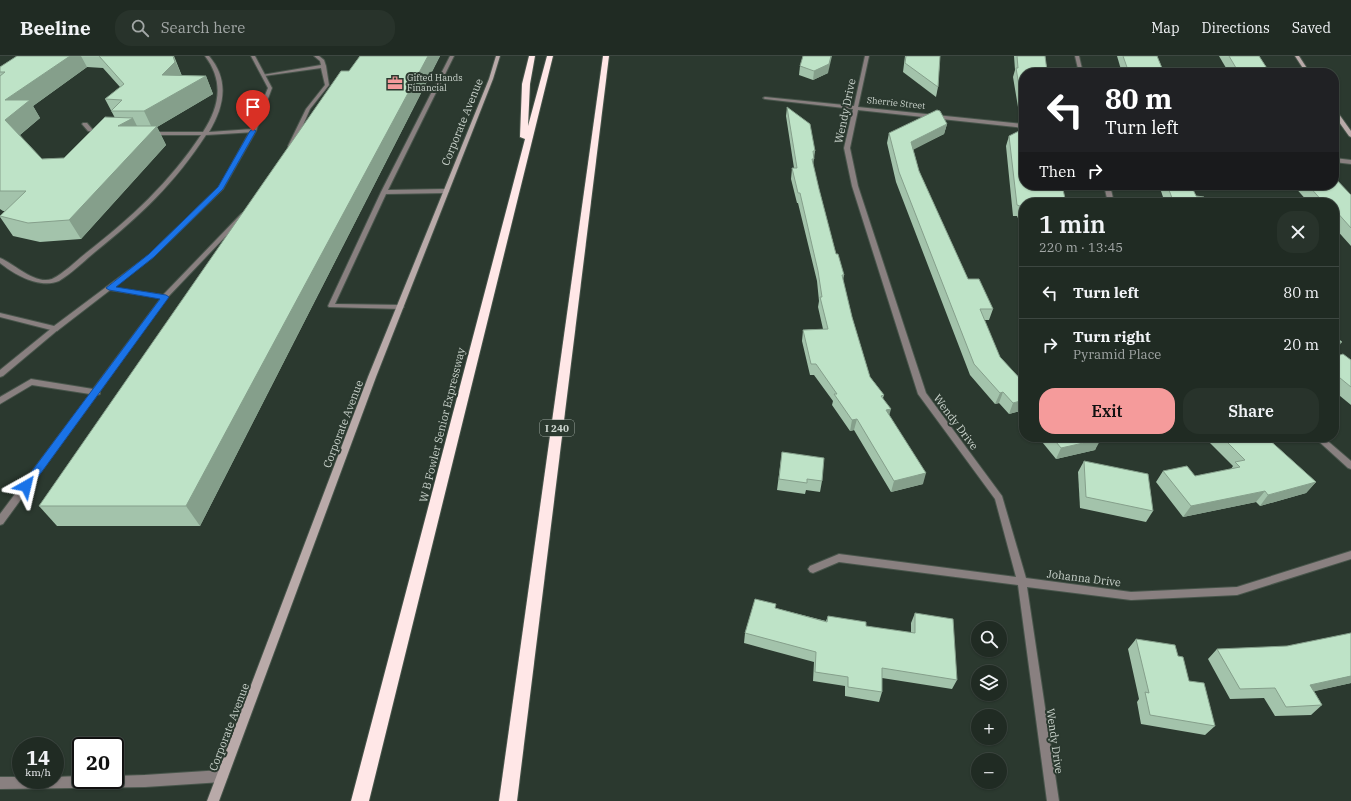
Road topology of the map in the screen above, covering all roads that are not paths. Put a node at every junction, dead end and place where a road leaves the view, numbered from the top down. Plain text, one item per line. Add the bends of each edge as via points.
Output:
1 (207, 56) edge
2 (253, 56) edge
3 (316, 56) edge
4 (452, 56) edge
5 (498, 56) edge
6 (532, 56) edge
7 (550, 56) edge
8 (606, 56) edge
9 (868, 56) edge
10 (1077, 56) edge
11 (1297, 56) edge
12 (324, 66) junction
13 (1080, 68) edge
14 (1305, 68) edge
15 (264, 75) junction
16 (765, 98) dead end
17 (857, 107) junction
18 (1339, 117) edge
19 (85, 124) dead end
20 (1019, 125) edge
21 (253, 131) junction
22 (111, 132) edge
23 (141, 133) edge
24 (205, 133) junction
25 (1351, 135) edge
26 (286, 156) edge
27 (1339, 161) edge
28 (524, 162) junction
29 (1351, 162) edge
30 (446, 191) junction
31 (384, 192) junction
32 (247, 211) edge
33 (0, 260) edge
34 (109, 288) junction
35 (166, 297) junction
36 (400, 307) junction
37 (0, 316) edge
38 (55, 329) junction
39 (0, 374) edge
40 (97, 392) junction
41 (0, 401) edge
42 (1324, 442) edge
43 (1351, 466) edge
44 (0, 521) edge
45 (1351, 555) edge
46 (813, 569) dead end
47 (1022, 582) junction
48 (222, 776) junction
49 (0, 783) edge
50 (213, 801) edge
51 (360, 801) edge
52 (508, 801) edge
53 (1053, 801) edge

1 - 24 street via 219,81 219,104
2 - 15 street
3 - 12 street
4 - 31 street
5 - 30 street, Corporate Avenue
6 - 28 highway via 526,84
7 - 28 highway, W B Fowler Senior Expressway
8 - 52 highway, I 240
9 - 17 street, Wendy Drive
10 - 13 street
11 - 14 street
12 - 15 street
12 - 26 street via 327,85 308,109
15 - 21 street via 270,88
16 - 17 street, Sherrie Street
17 - 20 street, Sherrie Street
17 - 47 street, Wendy Drive via 847,148 855,186 922,394 999,498
18 - 25 street
19 - 22 street via 90,130
21 - 24 street
21 - 34 street via 221,188 151,256
23 - 24 street
24 - 33 street via 166,185 144,208 59,278 41,282 8,267
27 - 29 street
28 - 51 highway, W B Fowler Senior Expressway
30 - 31 street
30 - 36 street, Corporate Avenue
31 - 36 street via 331,306
32 - 35 street
34 - 35 street
34 - 38 street
35 - 40 street
36 - 48 street, Corporate Avenue
37 - 38 street
38 - 39 street
40 - 41 street via 31,382
40 - 44 street
42 - 43 street
45 - 47 street, Johanna Drive via 1237,591 1131,596
46 - 47 street, Johanna Drive via 839,558
47 - 53 street, Wendy Drive
48 - 49 street via 145,781
48 - 50 street, Corporate Avenue

